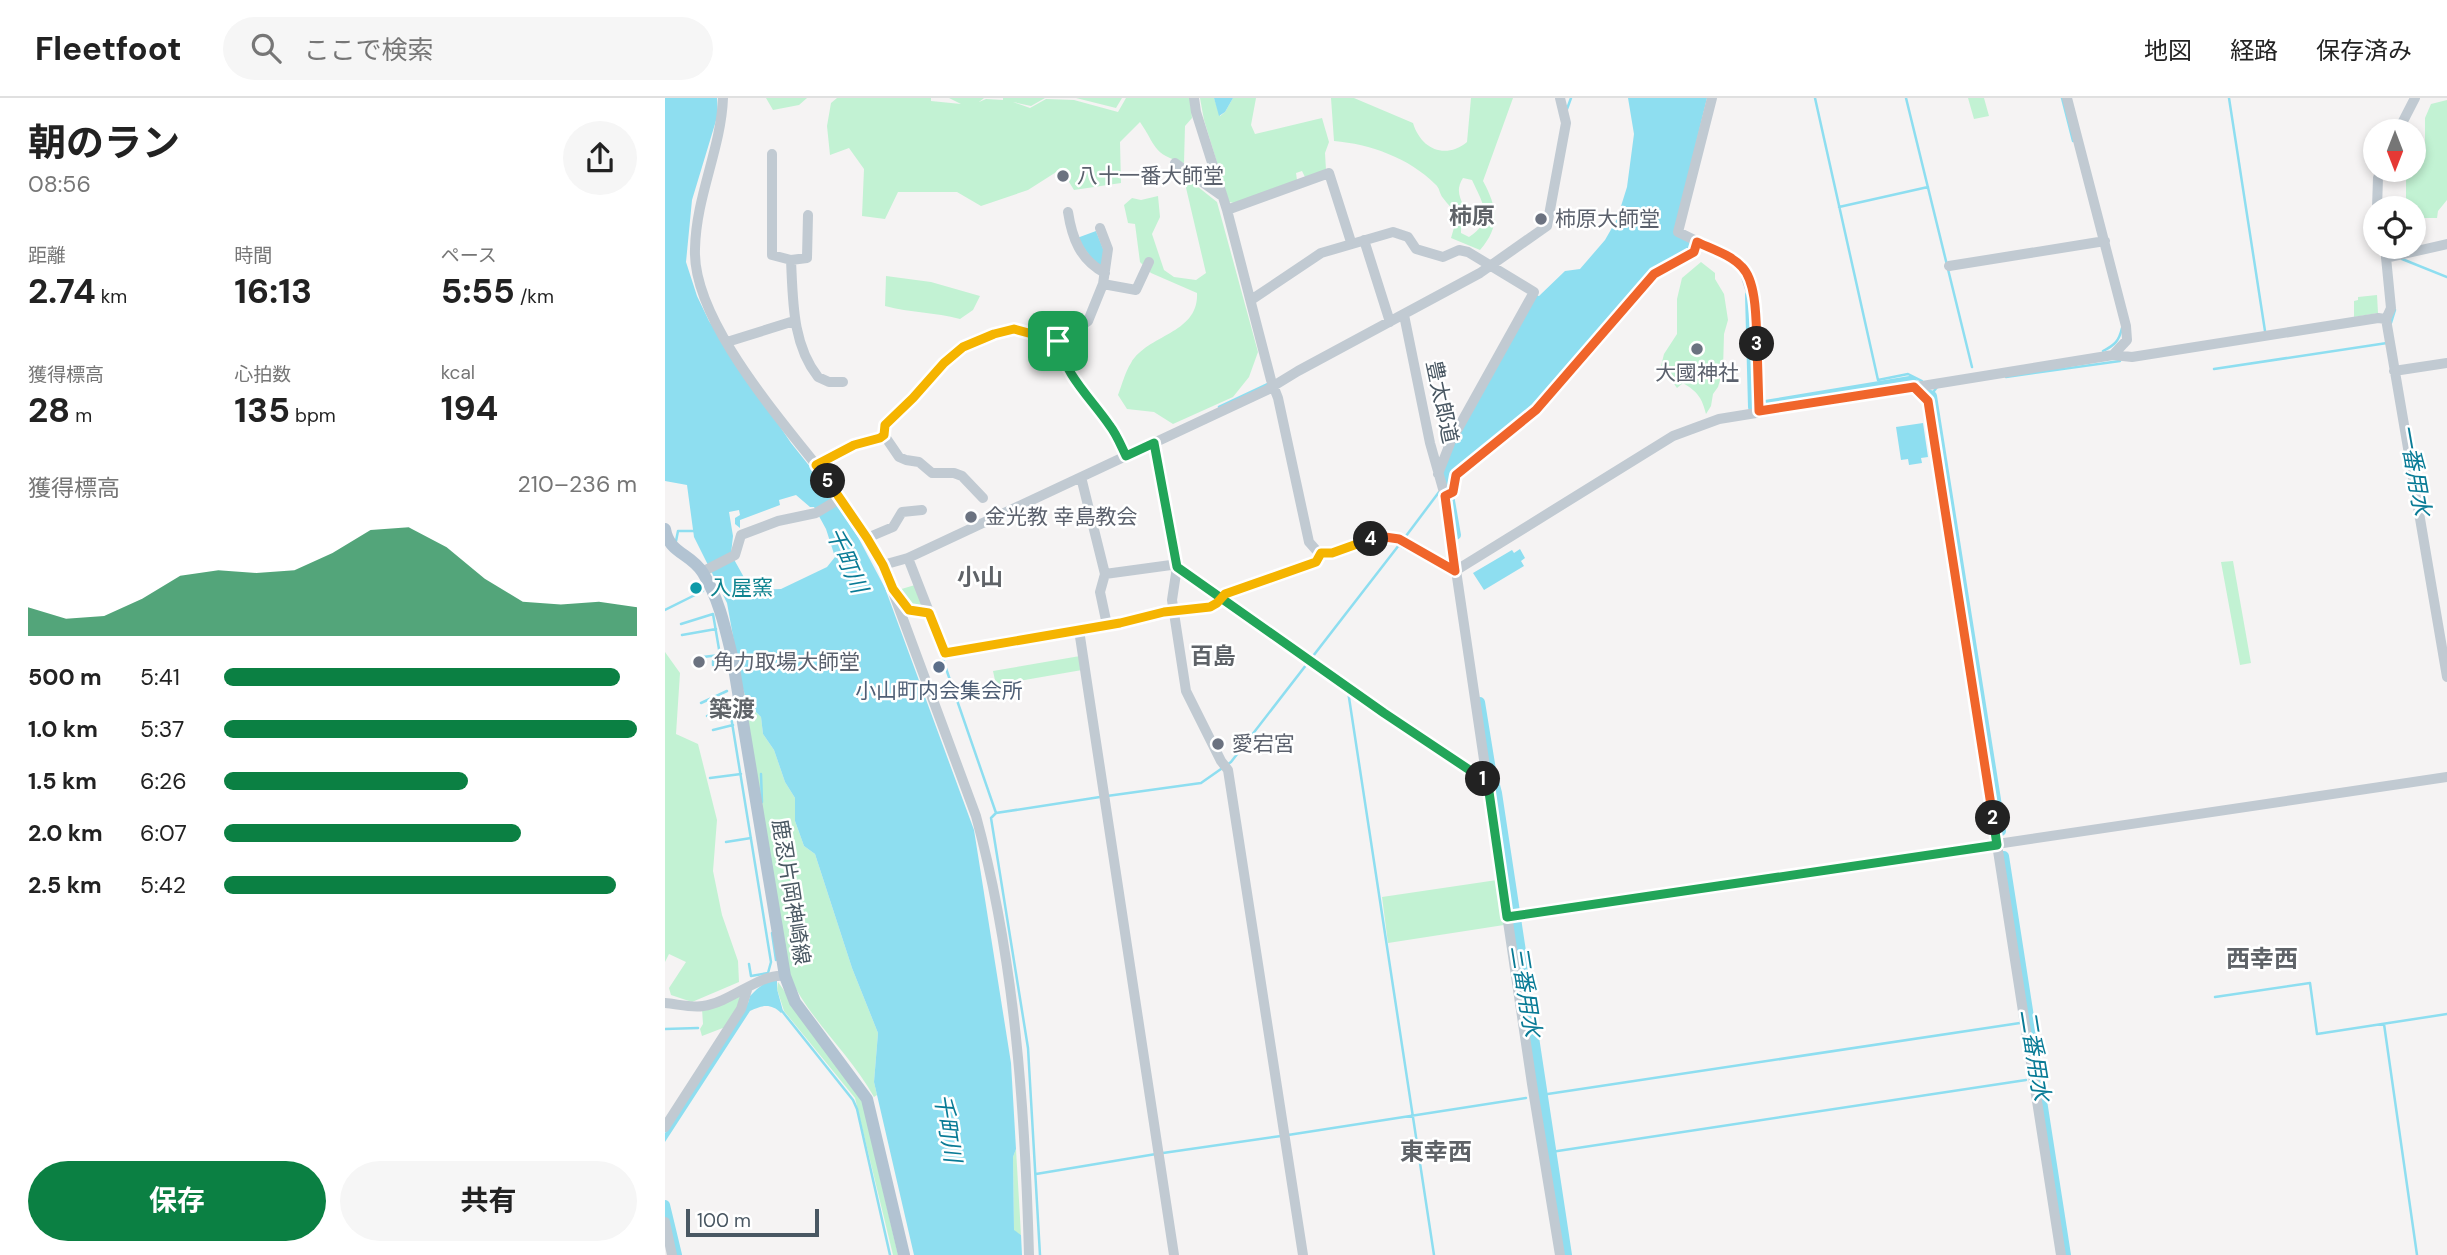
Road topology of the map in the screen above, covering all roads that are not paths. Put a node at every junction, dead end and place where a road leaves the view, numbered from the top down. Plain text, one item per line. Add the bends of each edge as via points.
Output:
1 (723, 98) edge
2 (1194, 98) edge
3 (1560, 98) edge
4 (1712, 98) edge
5 (2067, 98) edge
6 (2415, 98) edge
7 (2404, 119) edge
8 (772, 154) dead end
9 (1175, 163) dead end
10 (1222, 196) junction
11 (1227, 209) junction
12 (1068, 212) dead end
13 (808, 215) dead end
14 (1100, 228) dead end
15 (1364, 240) junction
16 (2105, 241) junction
17 (1351, 242) junction
18 (2447, 244) edge
19 (1697, 246) junction
20 (2426, 248) edge
21 (2387, 259) edge
22 (791, 260) junction
23 (1149, 262) dead end
24 (1493, 265) junction
25 (1949, 266) dead end
26 (1104, 278) junction
27 (1251, 300) junction
28 (1404, 314) junction
29 (2386, 319) junction
30 (794, 321) junction
31 (1390, 322) junction
32 (1058, 341) junction
33 (727, 342) junction
34 (2113, 355) junction
35 (2447, 363) edge
36 (2396, 371) junction
37 (843, 382) dead end
38 (1273, 383) junction
39 (1914, 387) junction
40 (1759, 407) junction
41 (884, 435) junction
42 (1154, 443) junction
43 (1126, 456) junction
44 (816, 465) junction
45 (1081, 477) junction
46 (1444, 489) junction
47 (983, 498) dead end
48 (839, 500) junction
49 (922, 510) dead end
50 (665, 529) edge
51 (867, 538) junction
52 (669, 547) edge
53 (1321, 553) junction
54 (908, 558) junction
55 (883, 565) junction
56 (1459, 568) junction
57 (1176, 569) junction
58 (704, 571) junction
59 (1104, 575) junction
60 (893, 589) junction
61 (1219, 601) junction
62 (1175, 611) junction
63 (929, 613) junction
64 (1107, 625) junction
65 (1079, 630) junction
66 (2447, 677) edge
67 (2447, 777) edge
68 (1487, 779) junction
69 (1997, 845) junction
70 (1507, 917) junction
71 (777, 976) junction
72 (747, 990) junction
73 (665, 1003) edge
74 (665, 1128) edge
75 (665, 1222) edge
76 (673, 1255) edge
77 (904, 1255) edge
78 (1030, 1255) edge
79 (1174, 1255) edge
80 (1303, 1255) edge
81 (1560, 1255) edge
82 (2061, 1255) edge

1 - 33 street via 700,199 695,249 701,286
2 - 10 street
3 - 24 street via 1566,123 1547,226
4 - 19 street via 1678,232
5 - 16 street
6 - 7 street
8 - 22 street via 772,255
9 - 10 street
10 - 11 street
11 - 17 street via 1329,173
11 - 27 street
12 - 26 street via 1076,243
13 - 22 street via 807,258
14 - 26 street via 1108,249
15 - 17 street
15 - 24 street via 1393,232 1408,237 1416,249 1443,257 1459,250
15 - 31 street
16 - 25 street
16 - 34 street via 2127,340
17 - 27 street via 1321,253
18 - 20 street
19 - 40 street via 1721,253 1743,268 1749,280 1755,307
19 - 46 street via 1654,274 1536,410
21 - 29 street via 2391,308
22 - 30 street
23 - 26 street via 1136,290
24 - 28 street
24 - 46 street via 1534,292 1451,441
26 - 32 street via 1088,321
27 - 38 street
28 - 31 street
28 - 46 street, 豊太郎道
29 - 34 street via 2131,357
29 - 36 street
30 - 33 street
30 - 37 street via 818,377
31 - 38 street
32 - 41 street via 1014,329 963,347 885,425
32 - 43 street via 1061,359 1111,427
33 - 44 street
34 - 39 street
35 - 36 street
36 - 66 street
38 - 42 street
38 - 53 street via 1306,537
39 - 40 street
39 - 69 street via 1928,401
40 - 56 street via 1673,436
41 - 44 street
41 - 47 street via 899,457 919,462 932,472 962,476
42 - 43 street
42 - 57 street
43 - 45 street
44 - 48 street
45 - 54 street
45 - 59 street
46 - 56 street, 豊太郎道
48 - 51 street
48 - 58 street via 816,513 741,535 735,555
49 - 51 street via 902,512 893,527
50 - 52 main road, 鹿忍片岡神崎線
51 - 55 street
52 - 58 main road, 鹿忍片岡神崎線
53 - 56 street via 1385,537
53 - 61 street via 1316,562 1225,594
54 - 55 street
54 - 63 street
55 - 60 street
56 - 68 street, 豊太郎道
57 - 59 street via 1171,565
57 - 61 street
57 - 62 street
58 - 71 main road, 鹿忍片岡神崎線 via 722,613 732,656
59 - 64 street via 1100,592
60 - 63 street via 909,610
60 - 78 street via 988,859 1021,1082
61 - 62 street via 1210,607
61 - 68 street via 1480,779
62 - 64 street
62 - 80 street via 1186,691 1225,765
63 - 65 street via 945,653
64 - 65 street
65 - 79 street
67 - 69 street
68 - 70 street, 豊太郎道
69 - 70 street
69 - 82 street
70 - 81 street, 豊太郎道
71 - 72 street
71 - 77 main road, 鹿忍片岡神崎線 via 867,1099
72 - 73 street via 702,1007
72 - 74 street via 741,1009
75 - 76 street

